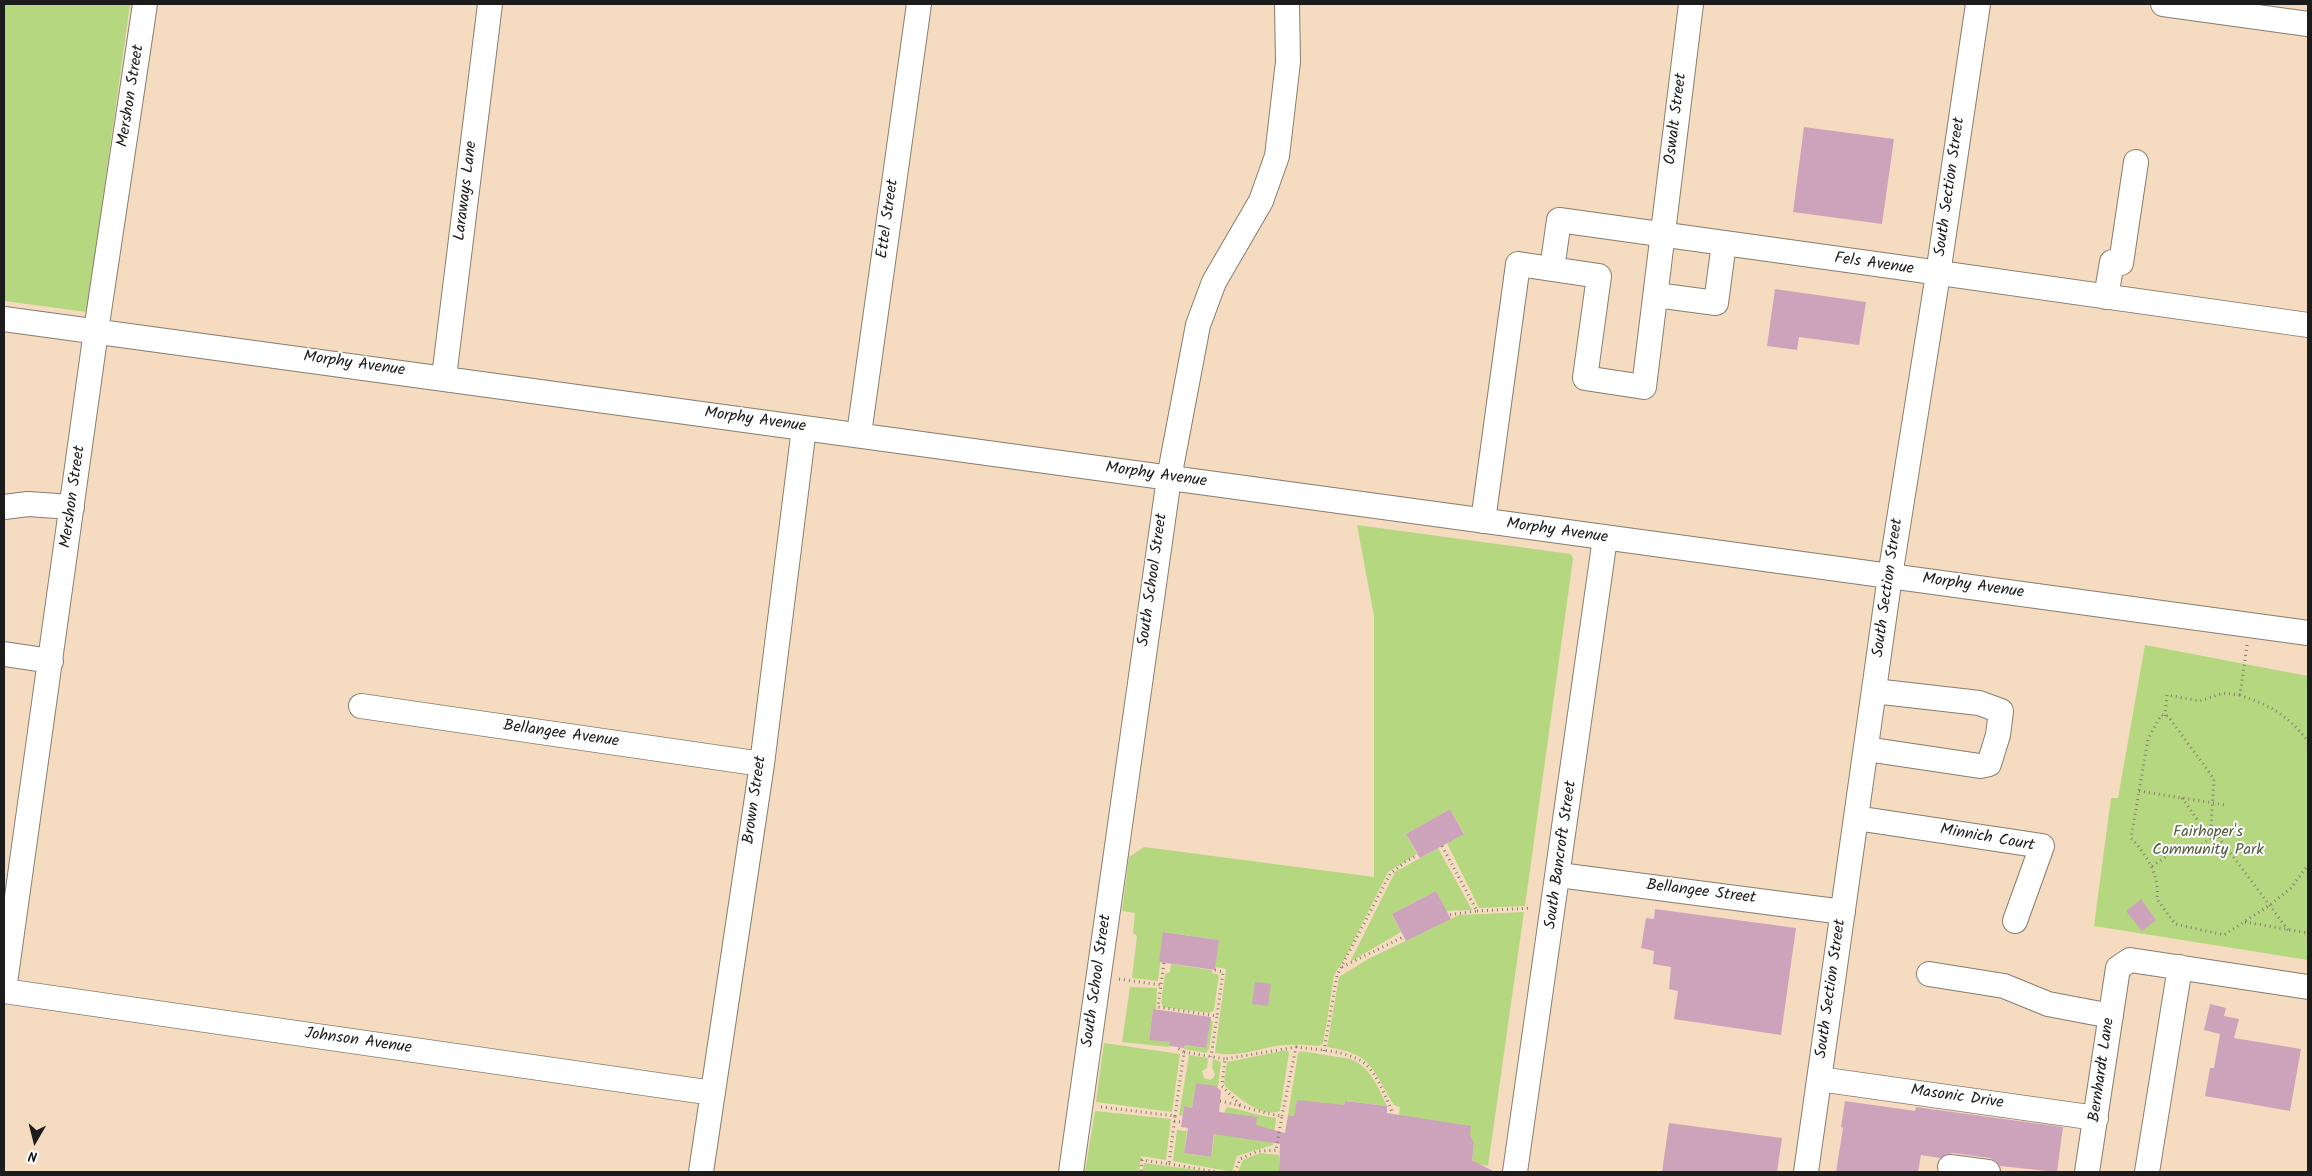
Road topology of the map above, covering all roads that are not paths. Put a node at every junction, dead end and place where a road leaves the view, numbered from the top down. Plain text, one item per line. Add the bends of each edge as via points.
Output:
1 (145, 4) edge
2 (490, 4) edge
3 (919, 4) edge
4 (1287, 4) edge
5 (1691, 4) edge
6 (1978, 4) edge
7 (2163, 4) edge
8 (2308, 24) edge
9 (2136, 162) dead end
10 (1664, 234) junction
11 (1724, 243) junction
12 (1552, 269) junction
13 (1938, 274) junction
14 (1656, 295) junction
15 (2106, 297) junction
16 (4, 318) edge
17 (2308, 325) edge
18 (96, 331) junction
19 (444, 377) junction
20 (804, 428) junction
21 (859, 434) junction
22 (1169, 478) junction
23 (4, 507) edge
24 (72, 507) junction
25 (1483, 521) junction
26 (1605, 538) junction
27 (1890, 576) junction
28 (2308, 633) edge
29 (4, 654) edge
30 (51, 661) junction
31 (1874, 691) junction
32 (361, 706) dead end
33 (1866, 749) junction
34 (762, 764) junction
35 (1856, 818) junction
36 (1559, 875) junction
37 (1843, 912) junction
38 (2015, 921) dead end
39 (2180, 968) junction
40 (1929, 974) dead end
41 (2308, 987) edge
42 (4, 991) edge
43 (2110, 1016) junction
44 (1819, 1079) junction
45 (713, 1093) junction
46 (2096, 1118) junction
47 (1950, 1167) dead end
48 (701, 1172) edge
49 (1071, 1172) edge
50 (1516, 1172) edge
51 (1806, 1172) edge
52 (1988, 1172) edge
53 (2087, 1172) edge
54 (2147, 1172) edge

1 - 18 street, Mershon Street
2 - 19 street, Laraways Lane
3 - 21 street, Ettel Street
4 - 22 street, South School Street via 1288,62 1277,156 1261,201 1214,282 1198,325
5 - 10 street, Oswalt Street
6 - 13 street, South Section Street
7 - 8 street
9 - 15 street via 2121,263 2112,262
10 - 11 street, Fels Avenue
10 - 12 street, Fels Avenue via 1559,220
10 - 14 street, Oswalt Street
11 - 13 street, Fels Avenue
11 - 14 street via 1716,303
12 - 14 street, Oswalt Street via 1599,276 1585,378 1644,387
12 - 25 street via 1518,264
13 - 15 street, Fels Avenue
13 - 27 street, South Section Street
15 - 17 street, Fels Avenue
16 - 18 street, Morphy Avenue
18 - 19 street, Morphy Avenue
18 - 24 street, Mershon Street
19 - 20 street, Morphy Avenue
20 - 21 street, Morphy Avenue
20 - 34 street, Brown Street
21 - 22 street, Morphy Avenue
22 - 25 street, Morphy Avenue
22 - 49 street, South School Street
23 - 24 street via 28,504
24 - 30 street, Mershon Street
25 - 26 street, Morphy Avenue
26 - 27 street, Morphy Avenue
26 - 36 street, South Bancroft Street
27 - 28 street, Morphy Avenue
27 - 31 street, South Section Street
29 - 30 street
30 - 42 street, Mershon Street
31 - 33 street, South Section Street
31 - 33 street via 1978,703 2001,711 1998,735 1989,764 1980,766
32 - 34 street, Bellangee Avenue
33 - 35 street, South Section Street
34 - 45 street, Brown Street
35 - 37 street, South Section Street
35 - 38 street, Minnich Court via 2042,846
36 - 37 street, Bellangee Street
36 - 50 street, South Bancroft Street
37 - 44 street, South Section Street
39 - 41 street
39 - 43 street, Bernhardt Lane via 2130,960 2118,968
39 - 54 street
40 - 43 street via 2004,986 2048,1004
42 - 45 street, Johnson Avenue
43 - 46 street, Bernhardt Lane
44 - 46 street, Masonic Drive
44 - 51 street, South Section Street
45 - 48 street, Brown Street
46 - 53 street, Bernhardt Lane
47 - 52 street

